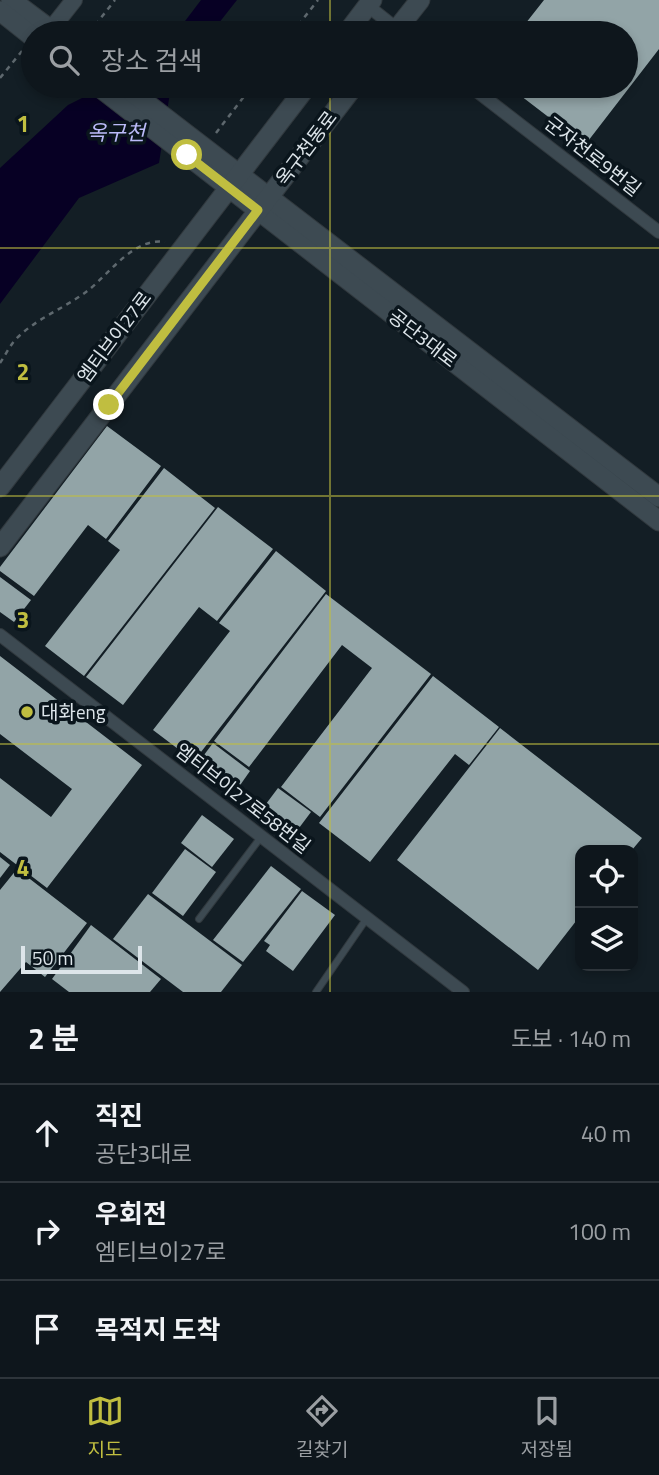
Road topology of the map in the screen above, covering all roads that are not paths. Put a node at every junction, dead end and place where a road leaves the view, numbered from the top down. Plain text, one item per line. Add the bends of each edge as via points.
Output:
1 (11, 0) edge
2 (74, 0) edge
3 (420, 0) edge
4 (370, 3) edge
5 (0, 12) edge
6 (29, 21) edge
7 (55, 21) edge
8 (356, 21) edge
9 (387, 21) edge
10 (406, 21) edge
11 (21, 24) edge
12 (119, 98) edge
13 (140, 98) edge
14 (298, 98) edge
15 (345, 98) edge
16 (486, 98) edge
17 (199, 144) junction
18 (234, 181) junction
19 (263, 204) junction
20 (659, 232) edge
21 (0, 487) edge
22 (659, 498) edge
23 (659, 521) edge
24 (0, 547) edge
25 (0, 635) edge
26 (261, 837) junction
27 (367, 918) junction
28 (199, 919) dead end
29 (316, 992) edge
30 (463, 992) edge

1 - 6 main road
2 - 7 street
3 - 10 main road
4 - 8 main road
4 - 9 street
5 - 11 main road
12 - 17 main road
13 - 17 main road
14 - 18 main road, 옥구천동로
15 - 19 main road, 옥구천동로
16 - 20 street, 군자천로9번길
17 - 18 main road, 공단3대로
18 - 19 main road, 공단3대로
18 - 21 main road, 엠티브이27로
19 - 22 main road, 공단3대로
19 - 23 main road, 공단3대로
19 - 24 main road, 엠티브이27로
25 - 26 street, 엠티브이27로58번길
26 - 27 street, 엠티브이27로58번길
26 - 28 lane
27 - 29 lane
27 - 30 street, 엠티브이27로58번길

